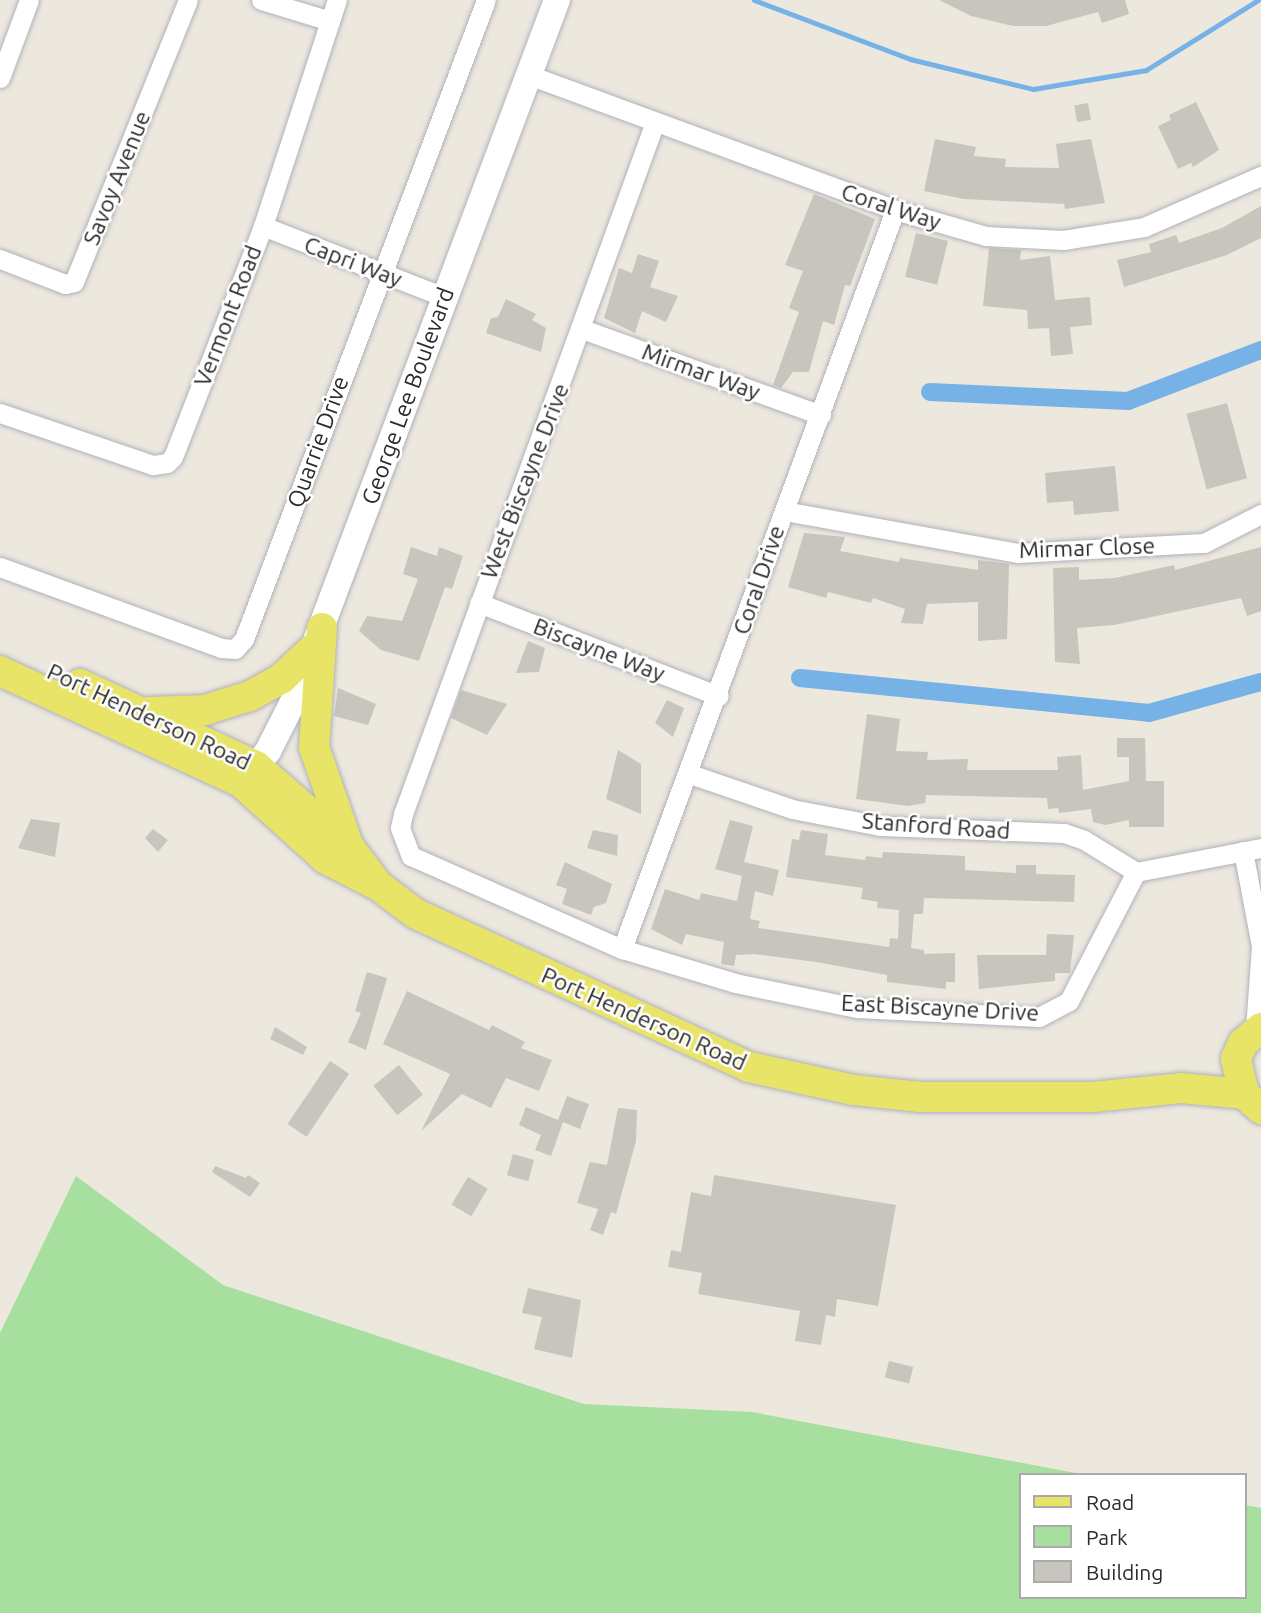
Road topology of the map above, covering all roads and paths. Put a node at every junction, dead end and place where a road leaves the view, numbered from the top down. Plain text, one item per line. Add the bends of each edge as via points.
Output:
1 (29, 0) edge
2 (188, 0) edge
3 (261, 0) edge
4 (337, 0) edge
5 (486, 0) edge
6 (557, 0) edge
7 (330, 21) junction
8 (529, 75) junction
9 (0, 78) edge
10 (655, 122) junction
11 (1261, 176) edge
12 (895, 211) junction
13 (263, 226) junction
14 (0, 259) edge
15 (381, 273) junction
16 (444, 297) junction
17 (582, 329) junction
18 (0, 413) edge
19 (821, 415) junction
20 (784, 511) junction
21 (1261, 514) edge
22 (0, 567) edge
23 (479, 603) junction
24 (318, 638) junction
25 (0, 649) edge
26 (0, 671) edge
27 (719, 696) junction
28 (145, 712) junction
29 (690, 774) junction
30 (249, 775) junction
31 (404, 842) joint
32 (350, 848) junction
33 (1252, 849) edge
34 (1136, 872) junction
35 (379, 886) junction
36 (1261, 947) edge
37 (622, 949) junction
38 (1258, 1029) edge
39 (1236, 1059) junction
40 (1181, 1088) junction
41 (1252, 1102) edge

1 - 9 street
2 - 14 street, Savoy Avenue via 74,282 65,284
3 - 7 street
4 - 7 street, Vermont Road
5 - 15 street, Quarrie Drive
6 - 8 main road, George Lee Boulevard
7 - 13 street, Vermont Road
8 - 10 street, Coral Way
8 - 16 main road, George Lee Boulevard
10 - 12 street, Coral Way
10 - 17 street, West Biscayne Drive
11 - 12 street, Coral Way via 1144,227 1063,240 986,236
12 - 19 street, Coral Drive
13 - 15 street, Capri Way
13 - 18 street, Vermont Road via 167,463 153,465
15 - 16 street, Capri Way
15 - 22 street, Quarrie Drive via 244,639 234,649
16 - 24 main road, George Lee Boulevard
17 - 19 street, Mirmar Way
17 - 23 street, West Biscayne Drive
19 - 20 street, Coral Drive
20 - 21 street, Mirmar Close via 1017,553 1205,543
20 - 27 street, Coral Drive
23 - 27 street, Biscayne Way
23 - 31 street, West Biscayne Drive via 403,814
24 - 28 main road via 282,678 250,696 205,710
24 - 30 main road, George Lee Boulevard via 293,702
24 - 32 main road via 314,747
25 - 28 main road, Port Henderson Road
26 - 30 main road, Port Henderson Road
27 - 29 street, Coral Drive
28 - 30 main road, Port Henderson Road
29 - 34 street, Stanford Road via 792,809 881,826 1064,833
29 - 37 street, Coral Drive
30 - 32 main road, Port Henderson Road
30 - 35 main road, Port Henderson Road via 326,859
31 - 37 street, East Biscayne Drive via 418,862
32 - 35 main road, Port Henderson Road
33 - 34 street
33 - 36 street
34 - 37 street, East Biscayne Drive via 1069,1001 1039,1017 857,1008 735,983
35 - 40 main road, Port Henderson Road via 415,914 699,1048 792,1079 854,1090 983,1100 1093,1097
36 - 38 street
38 - 39 main road
39 - 40 main road, Port Henderson Road
39 - 41 main road
40 - 41 main road, Port Henderson Road

